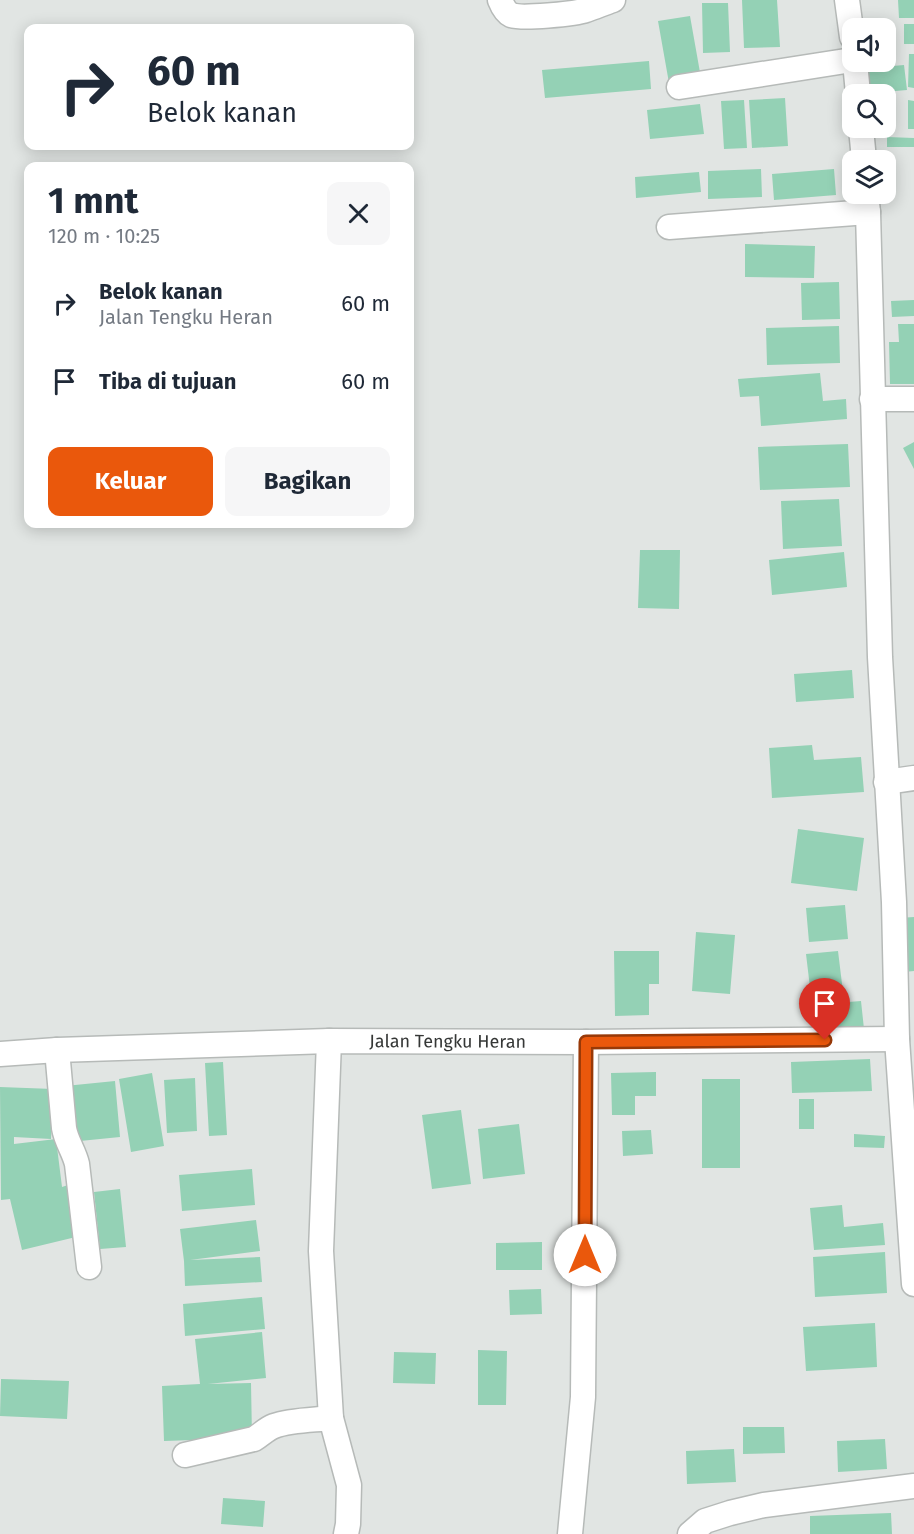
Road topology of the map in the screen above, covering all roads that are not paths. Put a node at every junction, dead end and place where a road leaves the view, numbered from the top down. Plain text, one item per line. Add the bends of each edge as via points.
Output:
1 (500, 0) edge
2 (613, 0) edge
3 (847, 0) edge
4 (849, 18) edge
5 (842, 63) edge
6 (679, 87) dead end
7 (859, 204) edge
8 (867, 204) edge
9 (669, 227) dead end
10 (872, 399) junction
11 (914, 399) edge
12 (914, 778) edge
13 (886, 782) junction
14 (904, 901) edge
15 (897, 1039) junction
16 (329, 1041) junction
17 (586, 1042) junction
18 (57, 1050) junction
19 (0, 1054) edge
20 (89, 1267) dead end
21 (914, 1284) edge
22 (331, 1418) junction
23 (186, 1455) dead end
24 (914, 1486) edge
25 (346, 1534) edge
26 (570, 1534) edge
27 (690, 1534) edge

1 - 2 street via 511,15 521,16 584,11
3 - 4 street
5 - 6 street
7 - 9 street
8 - 10 street
10 - 11 street
10 - 13 street
12 - 13 street
13 - 14 street
14 - 15 street
15 - 17 street, Jalan Tengku Heran
15 - 21 street
16 - 17 street, Jalan Tengku Heran
16 - 18 street, Jalan Tengku Heran
16 - 22 street via 321,1251
17 - 26 street via 584,1397
18 - 19 street, Jalan Tengku Heran
18 - 20 street via 64,1128 77,1164
22 - 23 street via 277,1424 254,1439
22 - 25 street via 349,1485
24 - 27 street via 730,1512 705,1521

